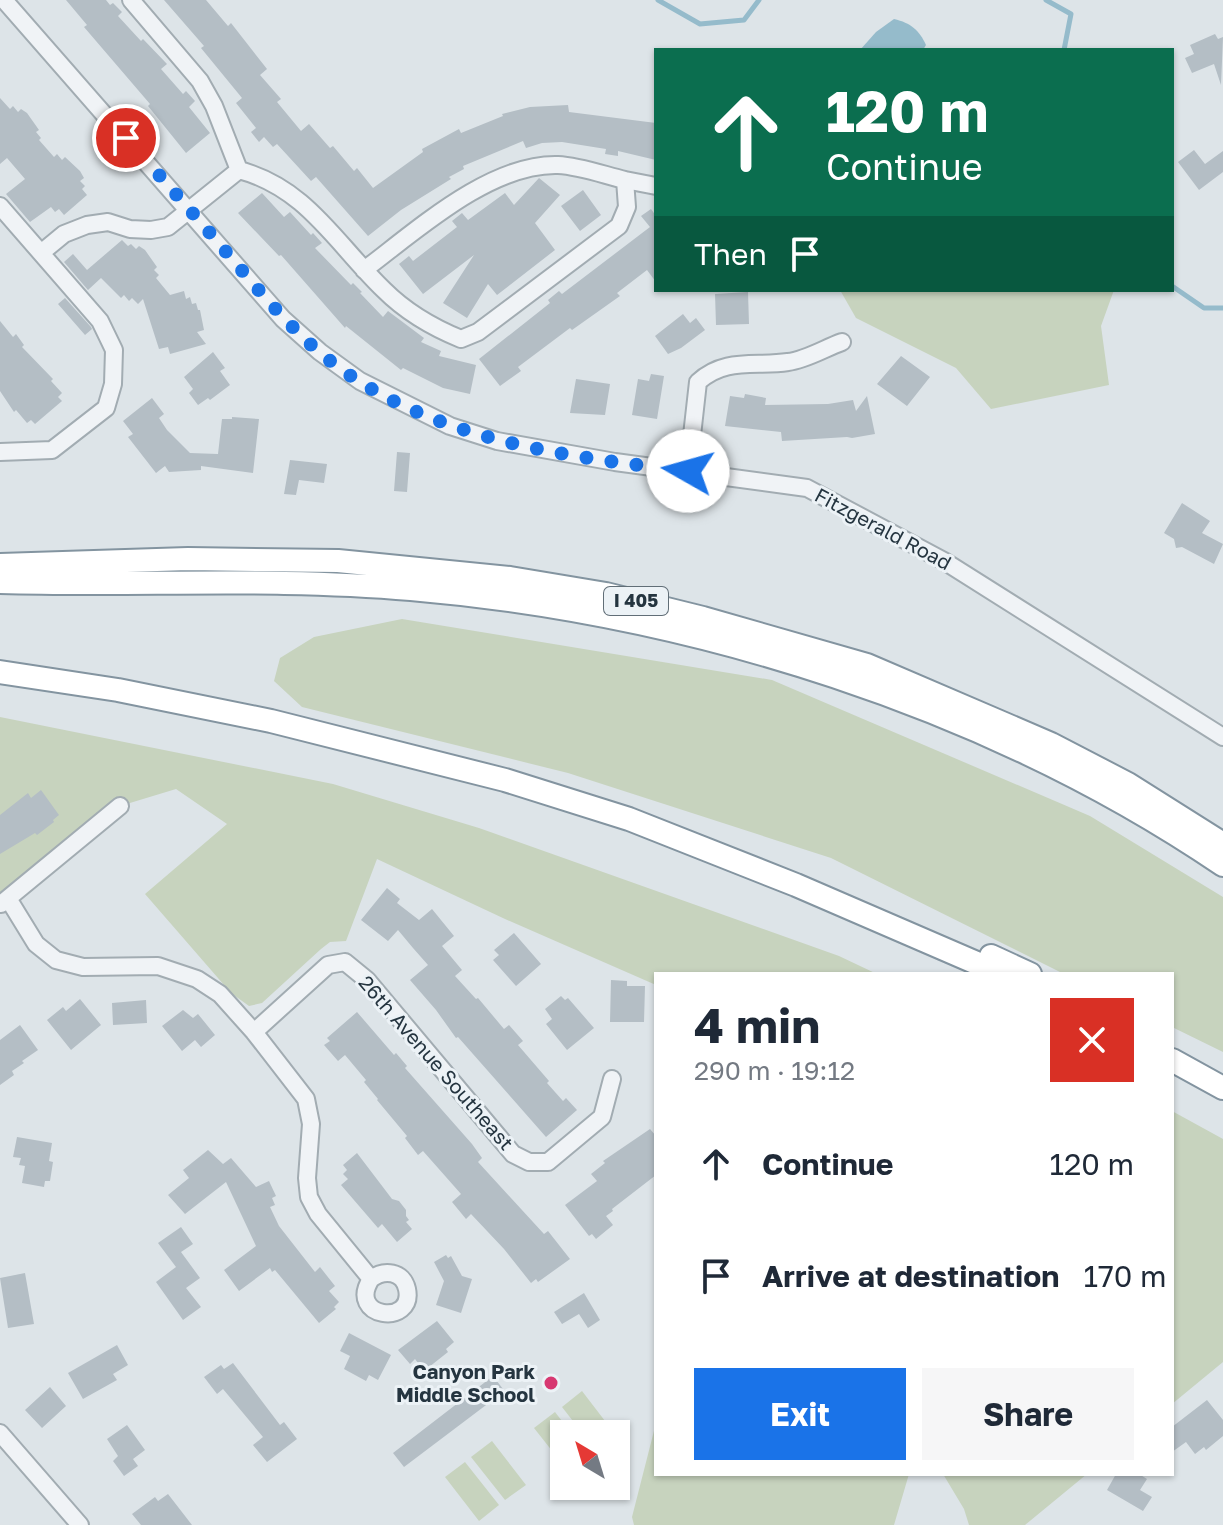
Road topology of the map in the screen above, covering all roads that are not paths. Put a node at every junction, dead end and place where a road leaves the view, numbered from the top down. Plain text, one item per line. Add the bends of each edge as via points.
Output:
1 (4, 0) edge
2 (131, 0) edge
3 (239, 170) junction
4 (625, 180) junction
5 (654, 186) edge
6 (0, 206) edge
7 (189, 208) junction
8 (41, 253) junction
9 (364, 270) junction
10 (842, 342) dead end
11 (0, 452) edge
12 (688, 471) junction
13 (0, 565) edge
14 (0, 582) edge
15 (0, 672) edge
16 (1223, 737) edge
17 (120, 806) dead end
18 (1223, 844) edge
19 (733, 861) junction
20 (1223, 865) edge
21 (4, 902) edge
22 (997, 972) edge
23 (1026, 972) edge
24 (254, 1032) junction
25 (1174, 1047) edge
26 (1174, 1061) edge
27 (1223, 1074) edge
28 (612, 1079) dead end
29 (1223, 1088) edge
30 (371, 1279) dead end
31 (0, 1433) edge
32 (80, 1525) edge

1 - 7 street, Fitzgerald Road
2 - 3 street via 200,81
3 - 7 street
3 - 9 street via 291,193
4 - 5 street
4 - 9 street via 560,165 532,167 460,198
4 - 9 street via 627,207 619,226 478,332 461,339 438,330
6 - 8 street
7 - 8 street via 168,227 151,230 108,222 87,225 64,234
7 - 12 street, Fitzgerald Road via 283,319 360,381 409,407 497,441
8 - 11 street via 100,321 114,350 113,384 106,408 52,450
10 - 12 street via 791,362 720,366 707,373 698,382
12 - 16 street, Fitzgerald Road via 807,488 832,499 944,561
13 - 18 highway, I 405 via 338,561 510,578 606,594 867,665 1051,744 1128,784
14 - 20 highway, I 405 via 412,589 586,614 725,644 869,686 1003,744 1079,780
15 - 19 highway via 118,690 402,752 629,819
17 - 21 street
19 - 22 highway
19 - 23 highway via 776,864
21 - 24 street via 36,944 56,960 83,967 158,966 197,979 220,994
24 - 28 street, 26th Avenue Southeast via 328,965 345,962 367,980 513,1154 529,1162 548,1162 602,1117
24 - 30 street via 306,1099 311,1124 309,1197
25 - 27 highway
26 - 29 highway
31 - 32 street

